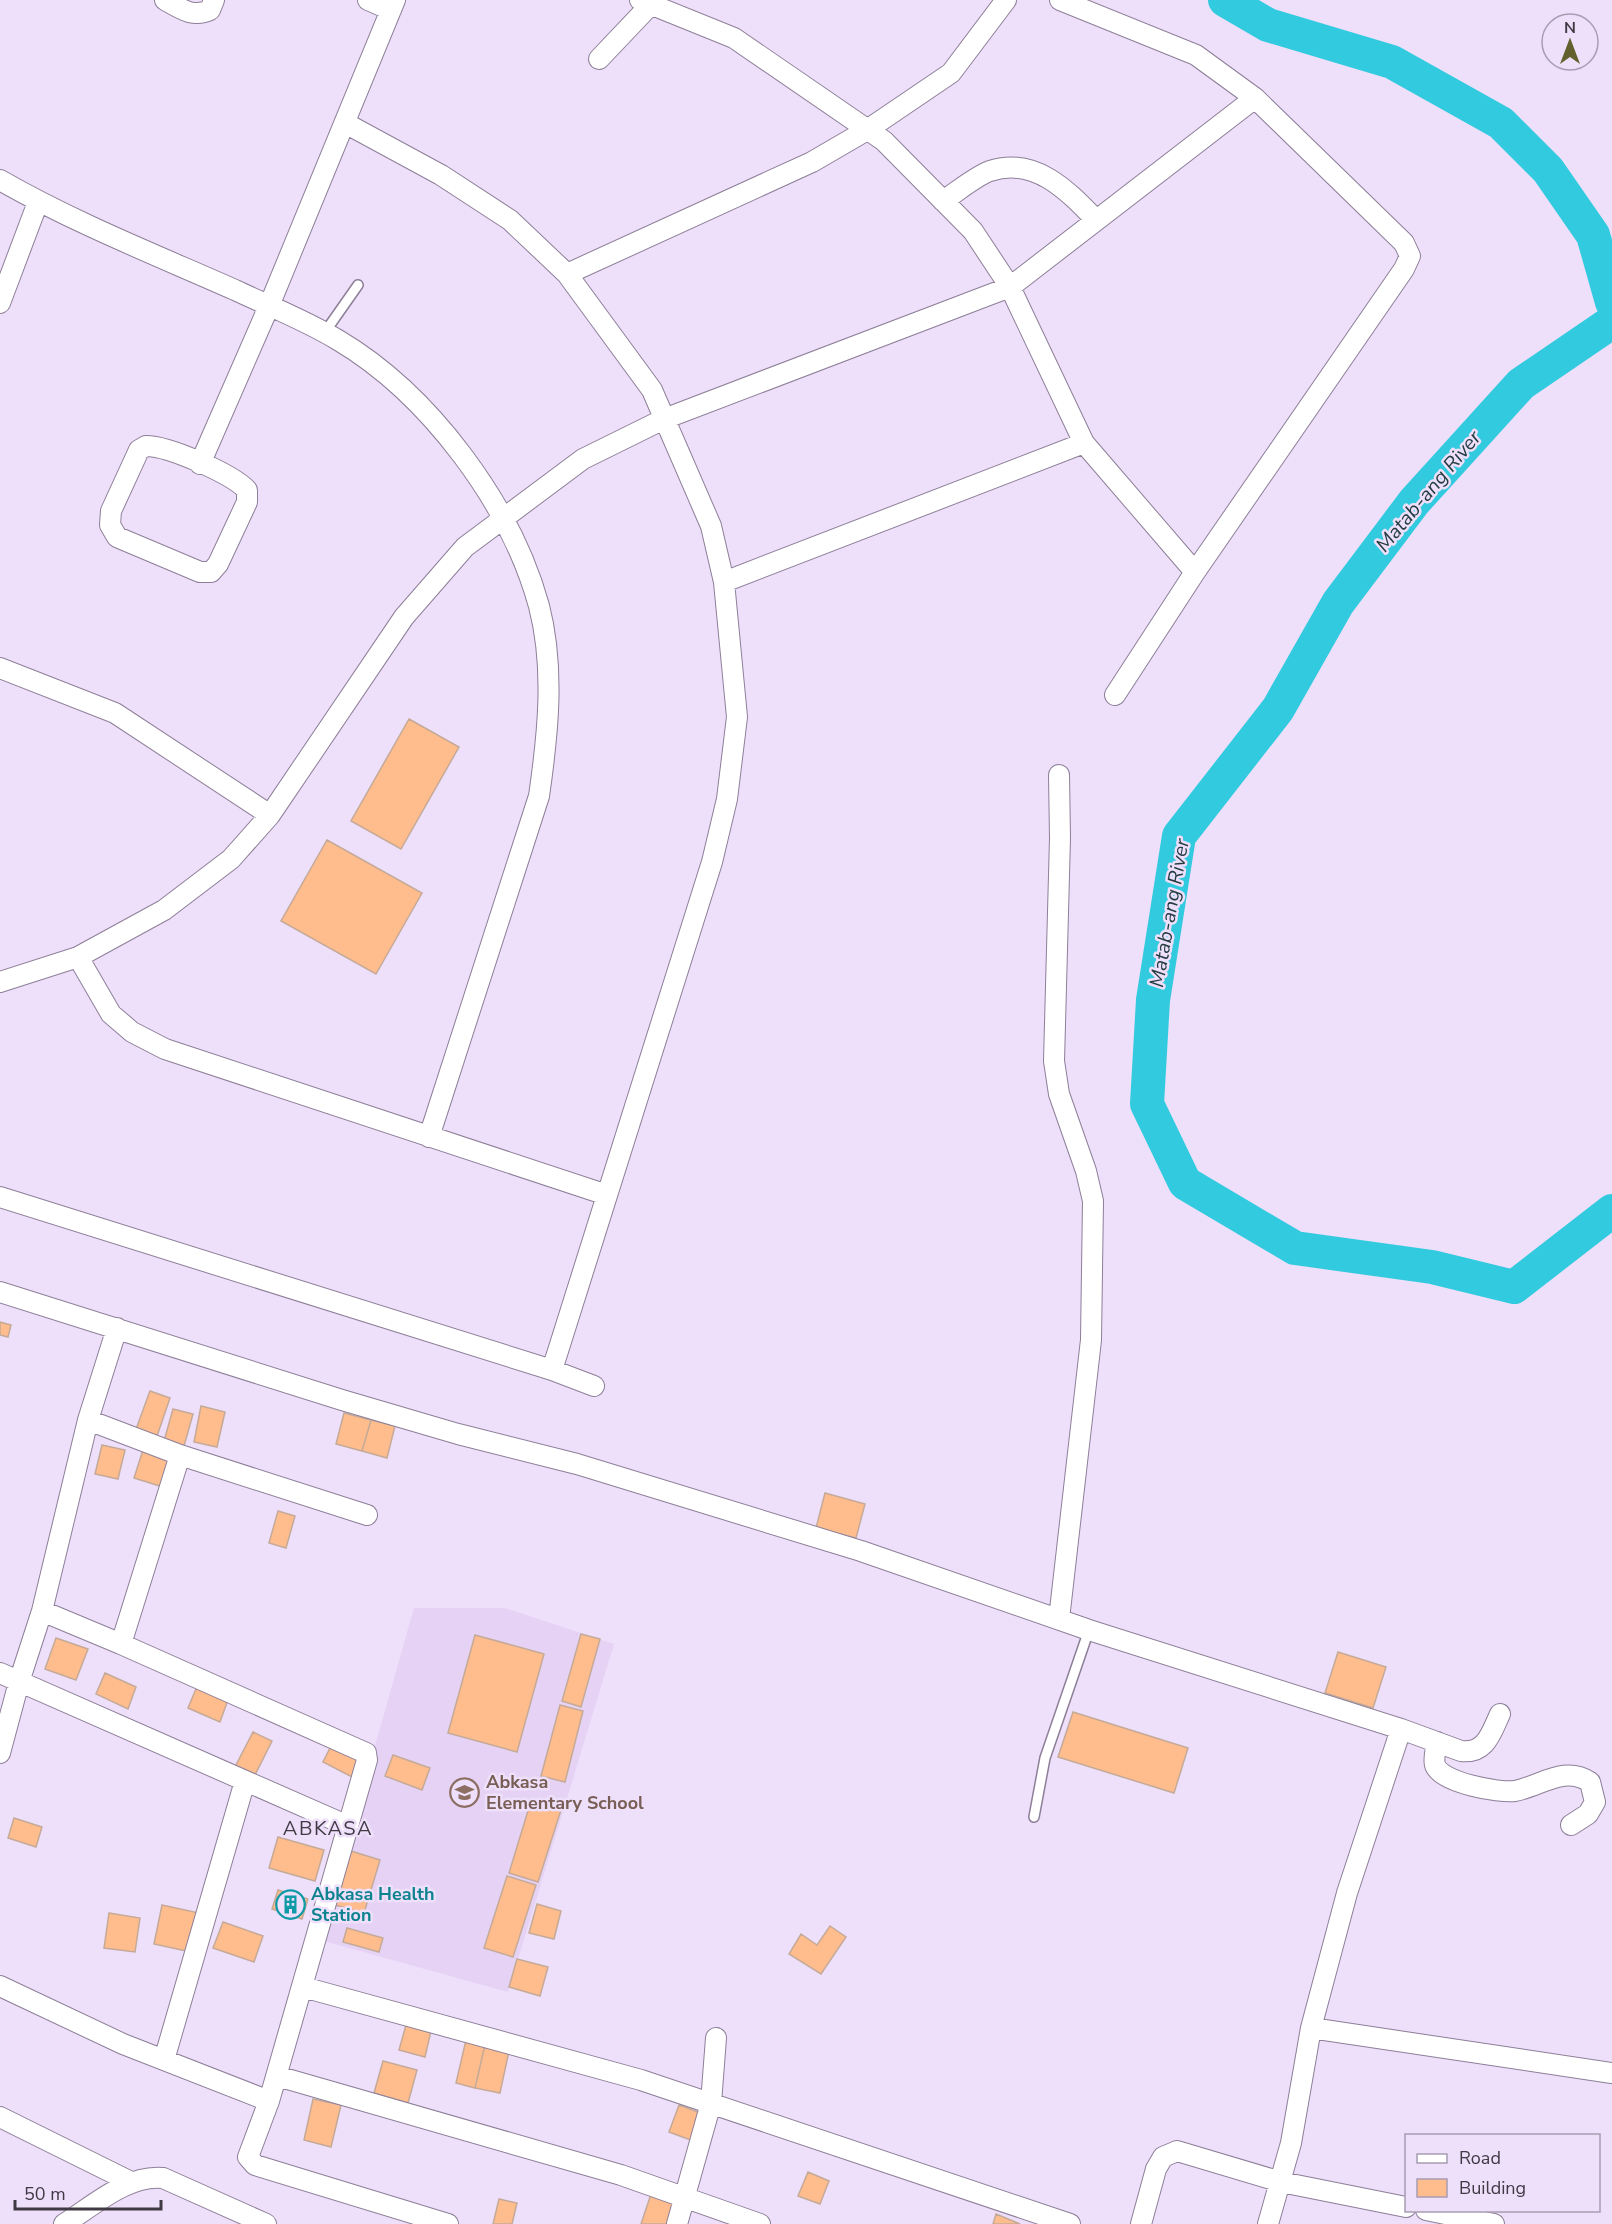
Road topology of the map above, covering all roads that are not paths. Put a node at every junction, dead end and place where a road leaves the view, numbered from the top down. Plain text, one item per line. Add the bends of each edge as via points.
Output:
1 (165, 0) edge
2 (214, 0) edge
3 (368, 0) edge
4 (1006, 0) edge
5 (1060, 0) edge
6 (649, 2) edge
7 (393, 5) edge
8 (599, 59) dead end
9 (1255, 99) junction
10 (345, 123) junction
11 (867, 130) junction
12 (0, 180) edge
13 (943, 201) junction
14 (38, 202) junction
15 (1096, 220) junction
16 (567, 274) junction
17 (358, 285) dead end
18 (1010, 287) junction
19 (0, 303) edge
20 (269, 306) junction
21 (325, 332) junction
22 (664, 419) junction
23 (1084, 443) junction
24 (200, 464) junction
25 (502, 518) junction
26 (1195, 572) junction
27 (724, 582) junction
28 (0, 668) edge
29 (1115, 695) dead end
30 (1059, 775) dead end
31 (270, 815) junction
32 (78, 957) junction
33 (0, 982) edge
34 (429, 1137) junction
35 (608, 1195) junction
36 (0, 1197) edge
37 (0, 1292) edge
38 (117, 1328) junction
39 (552, 1370) junction
40 (594, 1386) dead end
41 (88, 1420) junction
42 (180, 1455) junction
43 (366, 1515) dead end
44 (42, 1611) junction
45 (1059, 1619) junction
46 (1089, 1630) junction
47 (122, 1644) junction
48 (0, 1673) edge
49 (19, 1682) junction
50 (1500, 1714) dead end
51 (1401, 1729) junction
52 (1437, 1742) junction
53 (0, 1753) edge
54 (245, 1781) junction
55 (1034, 1817) dead end
56 (1571, 1825) dead end
57 (348, 1826) junction
58 (0, 1986) edge
59 (303, 1987) junction
60 (1311, 2028) junction
61 (716, 2038) dead end
62 (164, 2060) junction
63 (1612, 2073) edge
64 (277, 2076) junction
65 (269, 2102) junction
66 (711, 2103) junction
67 (0, 2117) edge
68 (131, 2182) junction
69 (1281, 2182) junction
70 (684, 2197) junction
71 (1405, 2207) edge
72 (1431, 2212) edge
73 (64, 2224) edge
74 (266, 2224) edge
75 (448, 2224) edge
76 (677, 2224) edge
77 (760, 2224) edge
78 (1070, 2224) edge
79 (1141, 2224) edge
80 (1268, 2224) edge
81 (1494, 2224) edge

1 - 2 street via 190,14 201,15 210,10
3 - 7 street
4 - 11 street via 951,73
5 - 9 street via 1196,55
6 - 8 street
6 - 11 street via 734,38
7 - 10 street
9 - 15 street
9 - 26 street via 1404,243 1410,256
10 - 16 street via 441,175 510,220
10 - 20 street
11 - 13 street via 884,141
11 - 16 street via 812,162
12 - 14 street
13 - 15 street via 989,171 1019,167 1048,177
13 - 18 street via 973,231
14 - 19 street
14 - 20 street
15 - 18 street
16 - 22 street via 631,357 652,390
17 - 21 lane
18 - 22 street
18 - 23 street
20 - 21 street
20 - 24 street
21 - 25 street via 399,384 431,415
22 - 25 street via 583,459
22 - 27 street via 711,526
23 - 26 street
23 - 27 street
24 - 24 street via 157,446 139,450 111,511 110,525 117,537 200,572 212,572 247,502 248,490 240,482
25 - 31 street via 465,547 404,617
25 - 34 street via 521,553 539,608 549,698 547,741 539,796
26 - 29 street
27 - 35 street via 737,717 727,799 712,862
28 - 31 street via 115,713
30 - 45 street via 1054,1061 1059,1094 1093,1201 1091,1340
31 - 32 street via 231,859 172,904
32 - 33 street
32 - 34 street via 111,1014 132,1032 157,1045
34 - 35 street
35 - 39 street
36 - 39 street
37 - 38 street
38 - 41 street
38 - 45 street via 374,1409 577,1464 861,1551
39 - 40 street
41 - 42 street
41 - 44 street
42 - 43 street
42 - 47 street
44 - 47 street
44 - 49 street
45 - 46 street
46 - 51 street
46 - 55 lane via 1045,1758
47 - 57 street via 362,1750 368,1760
48 - 49 street
49 - 53 street
49 - 54 street
50 - 52 street via 1484,1746 1471,1752
51 - 52 street
51 - 60 street via 1347,1893
52 - 56 street via 1435,1766 1440,1773 1472,1786 1500,1792 1518,1790 1552,1777 1590,1782 1595,1802 1588,1814
54 - 57 street
54 - 62 street
57 - 59 street
58 - 62 street
59 - 64 street
59 - 66 street
60 - 63 street
60 - 69 street
61 - 66 street
62 - 65 street
64 - 65 street
64 - 70 street via 621,2175
65 - 75 street via 249,2150 248,2157 255,2165
66 - 70 street
66 - 78 street
67 - 68 street
68 - 73 street
68 - 74 street via 163,2178
69 - 71 street
69 - 79 street via 1177,2151 1163,2157 1156,2169
69 - 80 street
70 - 76 street
70 - 77 street
72 - 81 street

